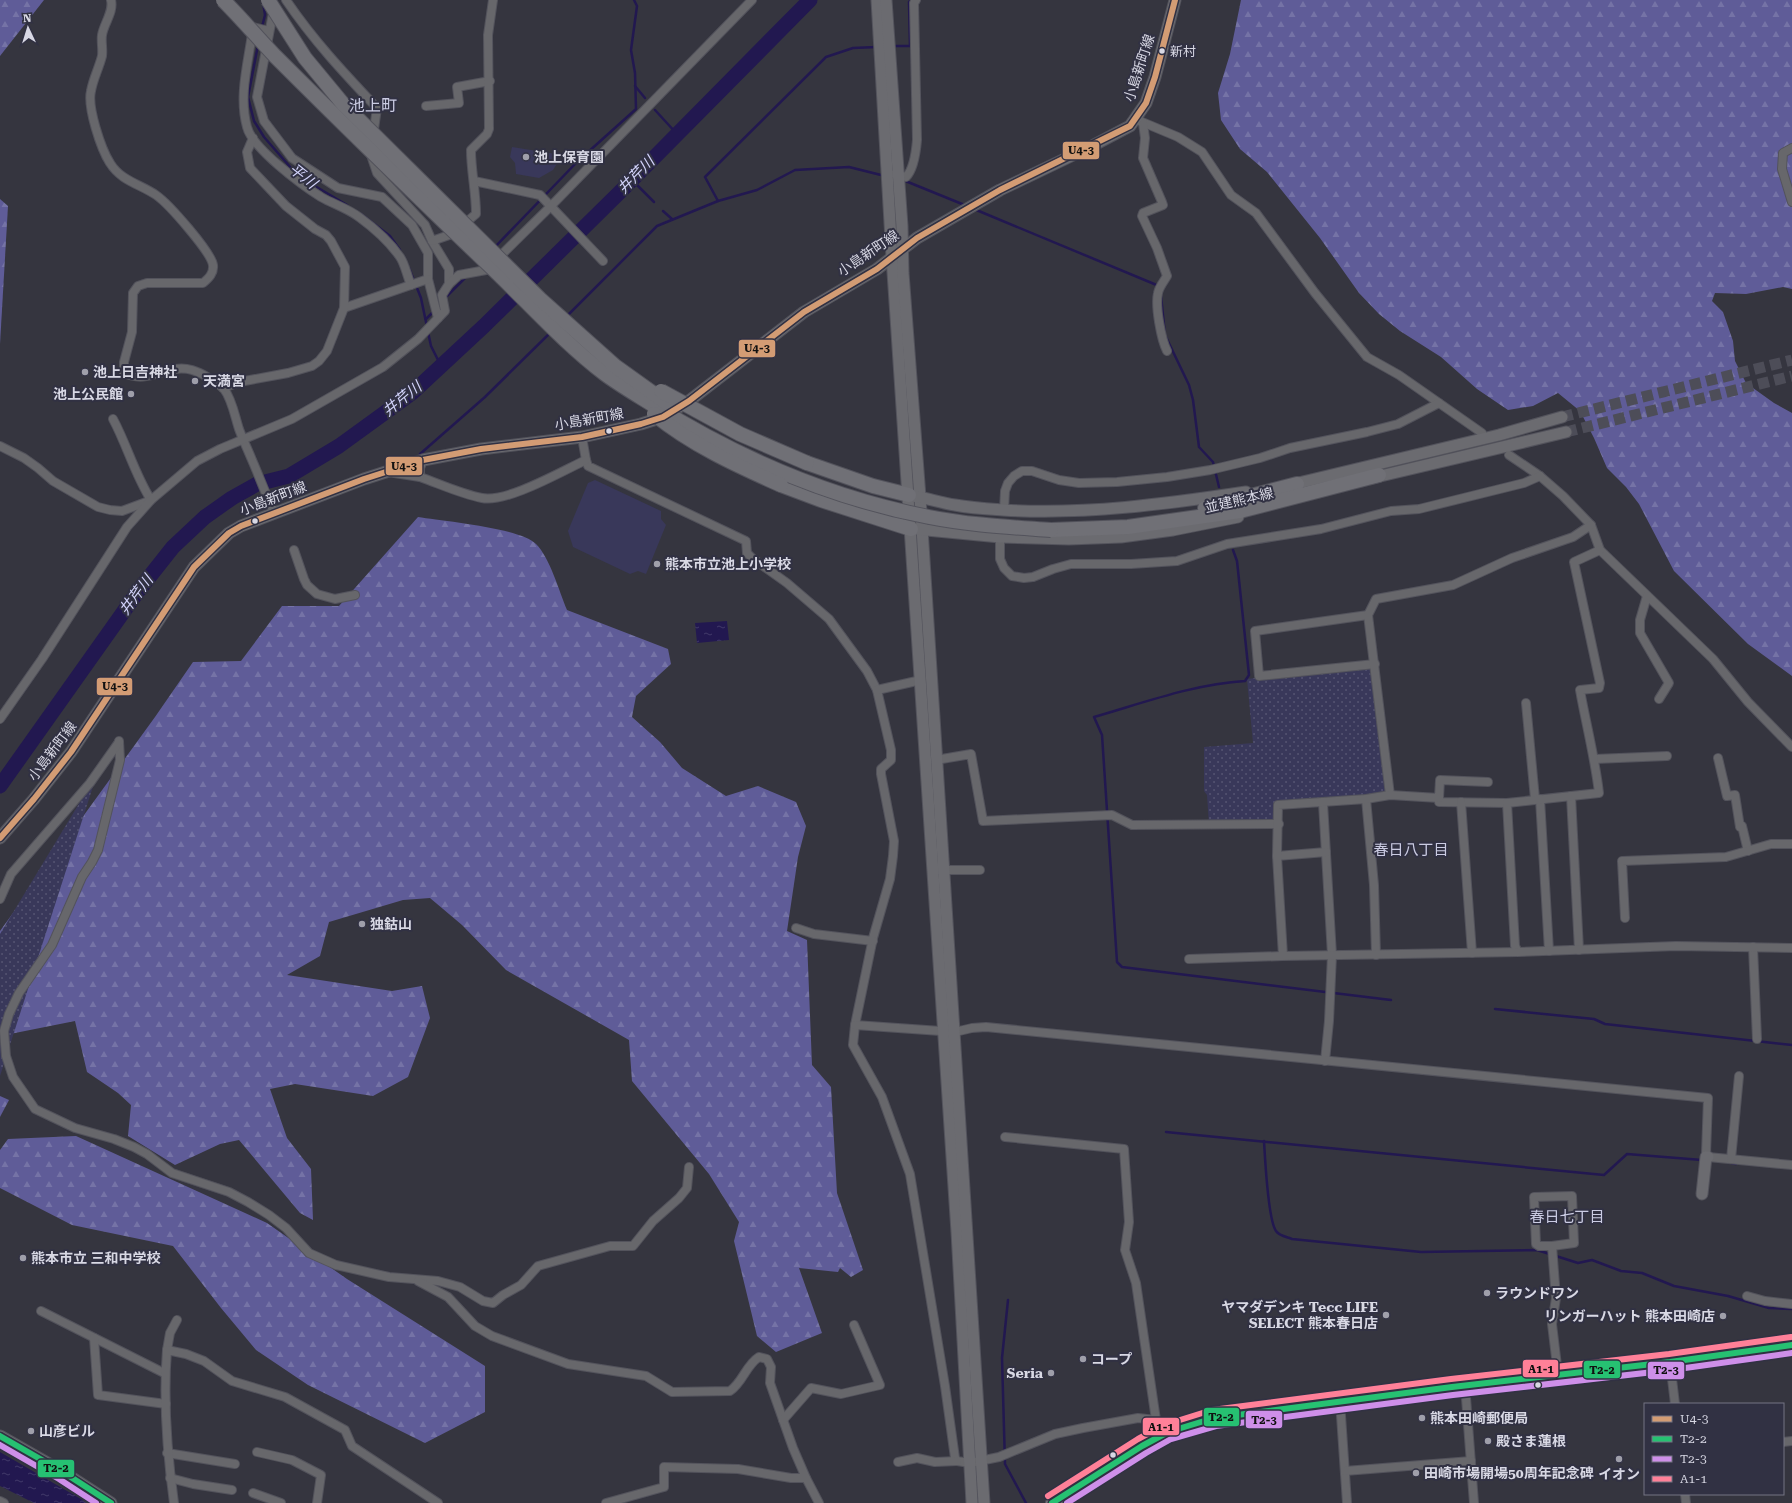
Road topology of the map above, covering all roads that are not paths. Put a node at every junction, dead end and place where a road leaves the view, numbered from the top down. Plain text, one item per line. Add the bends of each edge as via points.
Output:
1 (112, 0) edge
2 (223, 0) edge
3 (268, 0) edge
4 (272, 0) edge
5 (286, 0) edge
6 (493, 0) edge
7 (752, 0) edge
8 (916, 0) edge
9 (1175, 0) edge
10 (881, 1) edge
11 (270, 31) junction
12 (490, 81) junction
13 (426, 106) dead end
14 (1139, 121) junction
15 (253, 138) junction
16 (1792, 148) edge
17 (887, 172) junction
18 (899, 175) junction
19 (474, 181) junction
20 (1792, 202) edge
21 (551, 207) junction
22 (432, 241) junction
23 (903, 248) junction
24 (892, 257) junction
25 (603, 260) dead end
26 (426, 280) junction
27 (449, 284) junction
28 (412, 285) junction
29 (344, 308) junction
30 (438, 318) junction
31 (1167, 351) dead end
32 (611, 370) junction
33 (223, 388) junction
34 (1439, 403) junction
35 (1562, 417) tunnel mouth
36 (113, 419) dead end
37 (1566, 432) tunnel mouth
38 (1482, 433) dead end
39 (582, 437) junction
40 (244, 439) junction
41 (0, 446) edge
42 (1509, 454) dead end
43 (423, 460) junction
44 (586, 460) junction
45 (386, 471) junction
46 (1379, 475) junction
47 (1540, 476) junction
48 (420, 477) junction
49 (1297, 484) junction
50 (915, 496) junction
51 (151, 500) junction
52 (1004, 510) junction
53 (273, 511) junction
54 (1051, 525) junction
55 (1591, 525) junction
56 (917, 529) junction
57 (1000, 537) junction
58 (294, 550) dead end
59 (1600, 550) junction
60 (919, 564) junction
61 (355, 595) dead end
62 (1647, 596) junction
63 (1368, 615) junction
64 (1374, 664) junction
65 (921, 680) junction
66 (877, 690) junction
67 (1659, 700) dead end
68 (1526, 703) dead end
69 (0, 719) edge
70 (1792, 747) edge
71 (1667, 756) dead end
72 (1718, 758) dead end
73 (936, 760) junction
74 (1595, 760) junction
75 (1488, 782) dead end
76 (1390, 795) junction
77 (1571, 796) junction
78 (1439, 798) junction
79 (1366, 799) junction
80 (1537, 799) junction
81 (1461, 802) junction
82 (1323, 803) junction
83 (1507, 803) junction
84 (1279, 824) junction
85 (0, 838) edge
86 (1792, 844) edge
87 (1748, 851) junction
88 (1326, 852) junction
89 (1277, 856) junction
90 (938, 870) junction
91 (980, 870) dead end
92 (0, 899) edge
93 (1625, 918) dead end
94 (796, 928) dead end
95 (873, 941) junction
96 (1753, 947) junction
97 (1792, 948) edge
98 (1579, 950) junction
99 (1549, 951) junction
100 (1518, 952) junction
101 (1472, 953) junction
102 (1376, 955) junction
103 (1282, 956) junction
104 (1332, 956) junction
105 (1188, 959) dead end
106 (855, 1025) junction
107 (943, 1030) junction
108 (955, 1032) junction
109 (1757, 1039) dead end
110 (1325, 1061) junction
111 (1739, 1076) dead end
112 (1005, 1137) dead end
113 (1708, 1157) junction
114 (1731, 1159) junction
115 (1792, 1165) edge
116 (689, 1167) dead end
117 (1702, 1194) dead end
118 (962, 1232) junction
119 (1552, 1246) junction
120 (414, 1279) junction
121 (1747, 1296) dead end
122 (1792, 1304) edge
123 (41, 1311) dead end
124 (177, 1320) dead end
125 (854, 1325) dead end
126 (94, 1338) junction
127 (1792, 1345) edge
128 (167, 1350) junction
129 (1670, 1362) junction
130 (164, 1373) junction
131 (1558, 1374) junction
132 (1465, 1385) junction
133 (1340, 1401) junction
134 (1675, 1403) edge
135 (166, 1404) junction
136 (783, 1420) junction
137 (1156, 1420) junction
138 (1168, 1432) junction
139 (0, 1436) edge
140 (257, 1452) dead end
141 (167, 1453) junction
142 (957, 1461) junction
143 (981, 1461) junction
144 (1471, 1461) junction
145 (898, 1462) dead end
146 (970, 1462) junction
147 (235, 1464) dead end
148 (1345, 1471) junction
149 (170, 1478) junction
150 (806, 1478) junction
151 (232, 1490) dead end
152 (253, 1493) dead end
153 (0, 1501) edge
154 (4, 1503) edge
155 (111, 1503) edge
156 (174, 1503) edge
157 (281, 1503) edge
158 (317, 1503) edge
159 (438, 1503) edge
160 (606, 1503) edge
161 (819, 1503) edge
162 (972, 1503) edge
163 (984, 1503) edge
164 (1052, 1503) edge
165 (1347, 1503) edge
166 (1474, 1503) edge

1 - 33 street via 102,35 102,54 91,91 90,103 100,140 109,162 118,173 156,195 174,211 213,265 212,273 203,283 138,286 133,293 132,332 124,362 124,373 147,377 179,368 193,370
2 - 32 highway, bridge via 275,55 572,345
3 - 32 highway, bridge via 305,58 344,104
4 - 11 street via 274,5
5 - 22 street via 337,66 377,108 370,152 377,173 425,225
6 - 12 street via 488,35
7 - 21 street
8 - 18 street via 916,152 909,174 906,177
9 - 14 street, 小島新町線
10 - 17 street
10 - 18 street
11 - 15 street via 253,27 243,107 247,128
11 - 26 street via 258,97 264,121 292,158 338,188 382,197 412,225 428,253
12 - 13 street via 457,87 459,103
12 - 19 street via 489,128 487,134 471,150
14 - 23 street, 小島新町線 via 977,203
14 - 31 street via 1145,138 1144,158 1162,202 1162,205 1143,213 1142,216 1167,276 1157,298 1161,335
14 - 34 street via 1178,137 1202,152 1231,196 1256,213 1315,293 1367,357 1399,375
15 - 28 street via 298,180 321,197 354,214 382,236 401,258
15 - 29 street via 247,152 250,168 291,211 332,241 345,267
16 - 20 street via 1783,153 1782,169
17 - 18 street
17 - 24 street
18 - 23 street
19 - 21 street via 540,195
19 - 22 street via 476,214 452,234
21 - 25 street
21 - 27 street via 486,270 459,275
22 - 27 street via 448,269
23 - 24 street, 小島新町線
23 - 50 street
24 - 39 street, 小島新町線 via 877,269 804,312 688,401 663,416 641,424
24 - 50 street
26 - 28 street
26 - 30 street
27 - 30 street via 442,295 445,311
28 - 29 street
29 - 33 street via 327,351 312,366
30 - 40 street via 422,335 383,367 292,419
32 - 50 highway, bridge via 807,464 853,480
32 - 54 highway, bridge via 724,437 823,480 877,496 932,508
32 - 56 highway, bridge via 672,429 711,452 780,485 820,500
33 - 40 street
34 - 38 street
34 - 52 street via 1398,424 1290,448 1210,470 1117,482 1079,483 1059,480 1032,471 1022,472 1008,483
35 - 49 street, 並建熊本線 via 1499,435
36 - 51 street
37 - 46 street, 並建熊本線
39 - 43 street, 小島新町線 via 481,449
39 - 44 street
40 - 51 street via 196,461
40 - 53 street
41 - 51 street via 24,458 53,482 98,507 122,511
42 - 47 street
43 - 45 street, 小島新町線
43 - 48 street
44 - 48 street via 500,497 483,498
44 - 66 street via 588,466 746,541 747,553 752,558 787,583 829,619 867,671
45 - 48 street
45 - 53 street, 小島新町線
46 - 54 highway via 1240,511 1128,527
46 - 57 street, 並建熊本線 via 1258,514 1173,530 1121,537
47 - 55 street
47 - 57 street via 1524,483 1419,509 1391,511 1321,529 1228,544 1177,561 1071,564 1024,578 1012,576 1004,568 1000,559
49 - 52 street, 並建熊本線 via 1170,503 1109,509
49 - 54 highway via 1242,499 1164,515
50 - 52 street, 並建熊本線 via 955,505
50 - 56 street
51 - 69 street via 127,527
53 - 85 street, 小島新町線 via 229,533 194,567 71,752
55 - 59 street
55 - 63 street via 1573,538 1512,558 1453,585 1376,600
56 - 57 street, 並建熊本線
56 - 60 street
58 - 61 street via 307,585 317,594 335,599
59 - 62 street
59 - 74 street via 1574,562 1600,682 1599,688 1580,690
60 - 65 street
60 - 73 street
62 - 67 street via 1640,620 1640,633 1668,683
62 - 70 street via 1713,659 1748,702
63 - 64 street
63 - 64 street via 1255,631 1259,676
64 - 76 street
65 - 66 street
65 - 90 street
66 - 95 street via 891,750 891,760 881,769 881,774 894,841 890,879
68 - 80 street
71 - 74 street
72 - 87 street via 1727,796 1736,795 1740,826
73 - 84 street via 971,754 983,821 1112,815 1132,825
73 - 90 street
74 - 77 street via 1599,793
75 - 78 street via 1440,780
76 - 78 street
76 - 79 street
77 - 80 street
77 - 98 street
78 - 81 street via 1439,802
79 - 82 street
79 - 102 street via 1374,885
80 - 83 street
80 - 99 street
81 - 83 street
81 - 101 street
82 - 84 street via 1278,805
82 - 88 street
83 - 100 street via 1511,895 1515,946
84 - 89 street
86 - 87 street via 1771,844
87 - 93 street via 1709,859 1622,861
88 - 89 street
88 - 104 street
89 - 103 street
90 - 91 street
90 - 107 street
90 - 108 street
92 - 120 street via 11,874 90,783 120,741 120,760 98,850 82,877 52,944 18,993 9,1014 4,1032 6,1056 13,1078 35,1109 76,1128 134,1147 172,1173 229,1192 269,1215 286,1228 309,1253 336,1266 389,1277
94 - 95 street via 814,934
95 - 106 street
96 - 97 street
96 - 98 street via 1676,946
96 - 109 street
98 - 99 street
99 - 100 street
100 - 101 street
101 - 102 street
102 - 104 street
103 - 104 street
103 - 105 street
104 - 110 street
106 - 107 street
106 - 142 street via 853,1045 882,1097 910,1174
107 - 108 street
107 - 118 street
108 - 110 street via 986,1027
108 - 118 street
110 - 113 street via 1708,1098
111 - 114 street
112 - 137 street via 1124,1149 1129,1222 1125,1250 1136,1283
113 - 114 street
113 - 117 street
114 - 115 street
116 - 120 street via 687,1188 653,1221 633,1246 610,1246 538,1266 521,1285 493,1303 482,1301 460,1287 438,1281
118 - 143 street
118 - 146 street
119 - 119 street via 1536,1244 1534,1197 1572,1196 1574,1243
119 - 131 street via 1556,1298 1552,1324
120 - 136 street via 448,1297 475,1326 492,1336 568,1364 646,1376 672,1392 730,1391 736,1387 752,1361 759,1357 767,1359 771,1367 770,1383
121 - 122 street
123 - 126 street
124 - 128 street via 170,1333
125 - 136 street via 880,1385 841,1394 811,1388
126 - 130 street
126 - 135 street via 98,1395
127 - 129 main road
128 - 130 street
128 - 159 street via 204,1361 232,1381 285,1397 330,1420 345,1430 352,1446
129 - 131 main road
129 - 134 street
130 - 135 street
131 - 132 main road
132 - 133 main road
132 - 144 street
133 - 138 main road via 1214,1418
133 - 148 street
135 - 141 street
136 - 150 street
137 - 138 street
137 - 143 street via 1138,1418 1055,1434 999,1458
138 - 164 main road
139 - 155 street
140 - 158 street via 292,1460 321,1475
141 - 147 street
141 - 149 street
142 - 145 street via 935,1462 918,1458
142 - 146 street
143 - 146 street
143 - 163 street
144 - 148 street
144 - 166 street
146 - 162 street
148 - 165 street
149 - 151 street
149 - 156 street
150 - 160 street via 738,1469 664,1467 664,1487
150 - 161 street
152 - 157 street
153 - 154 street

